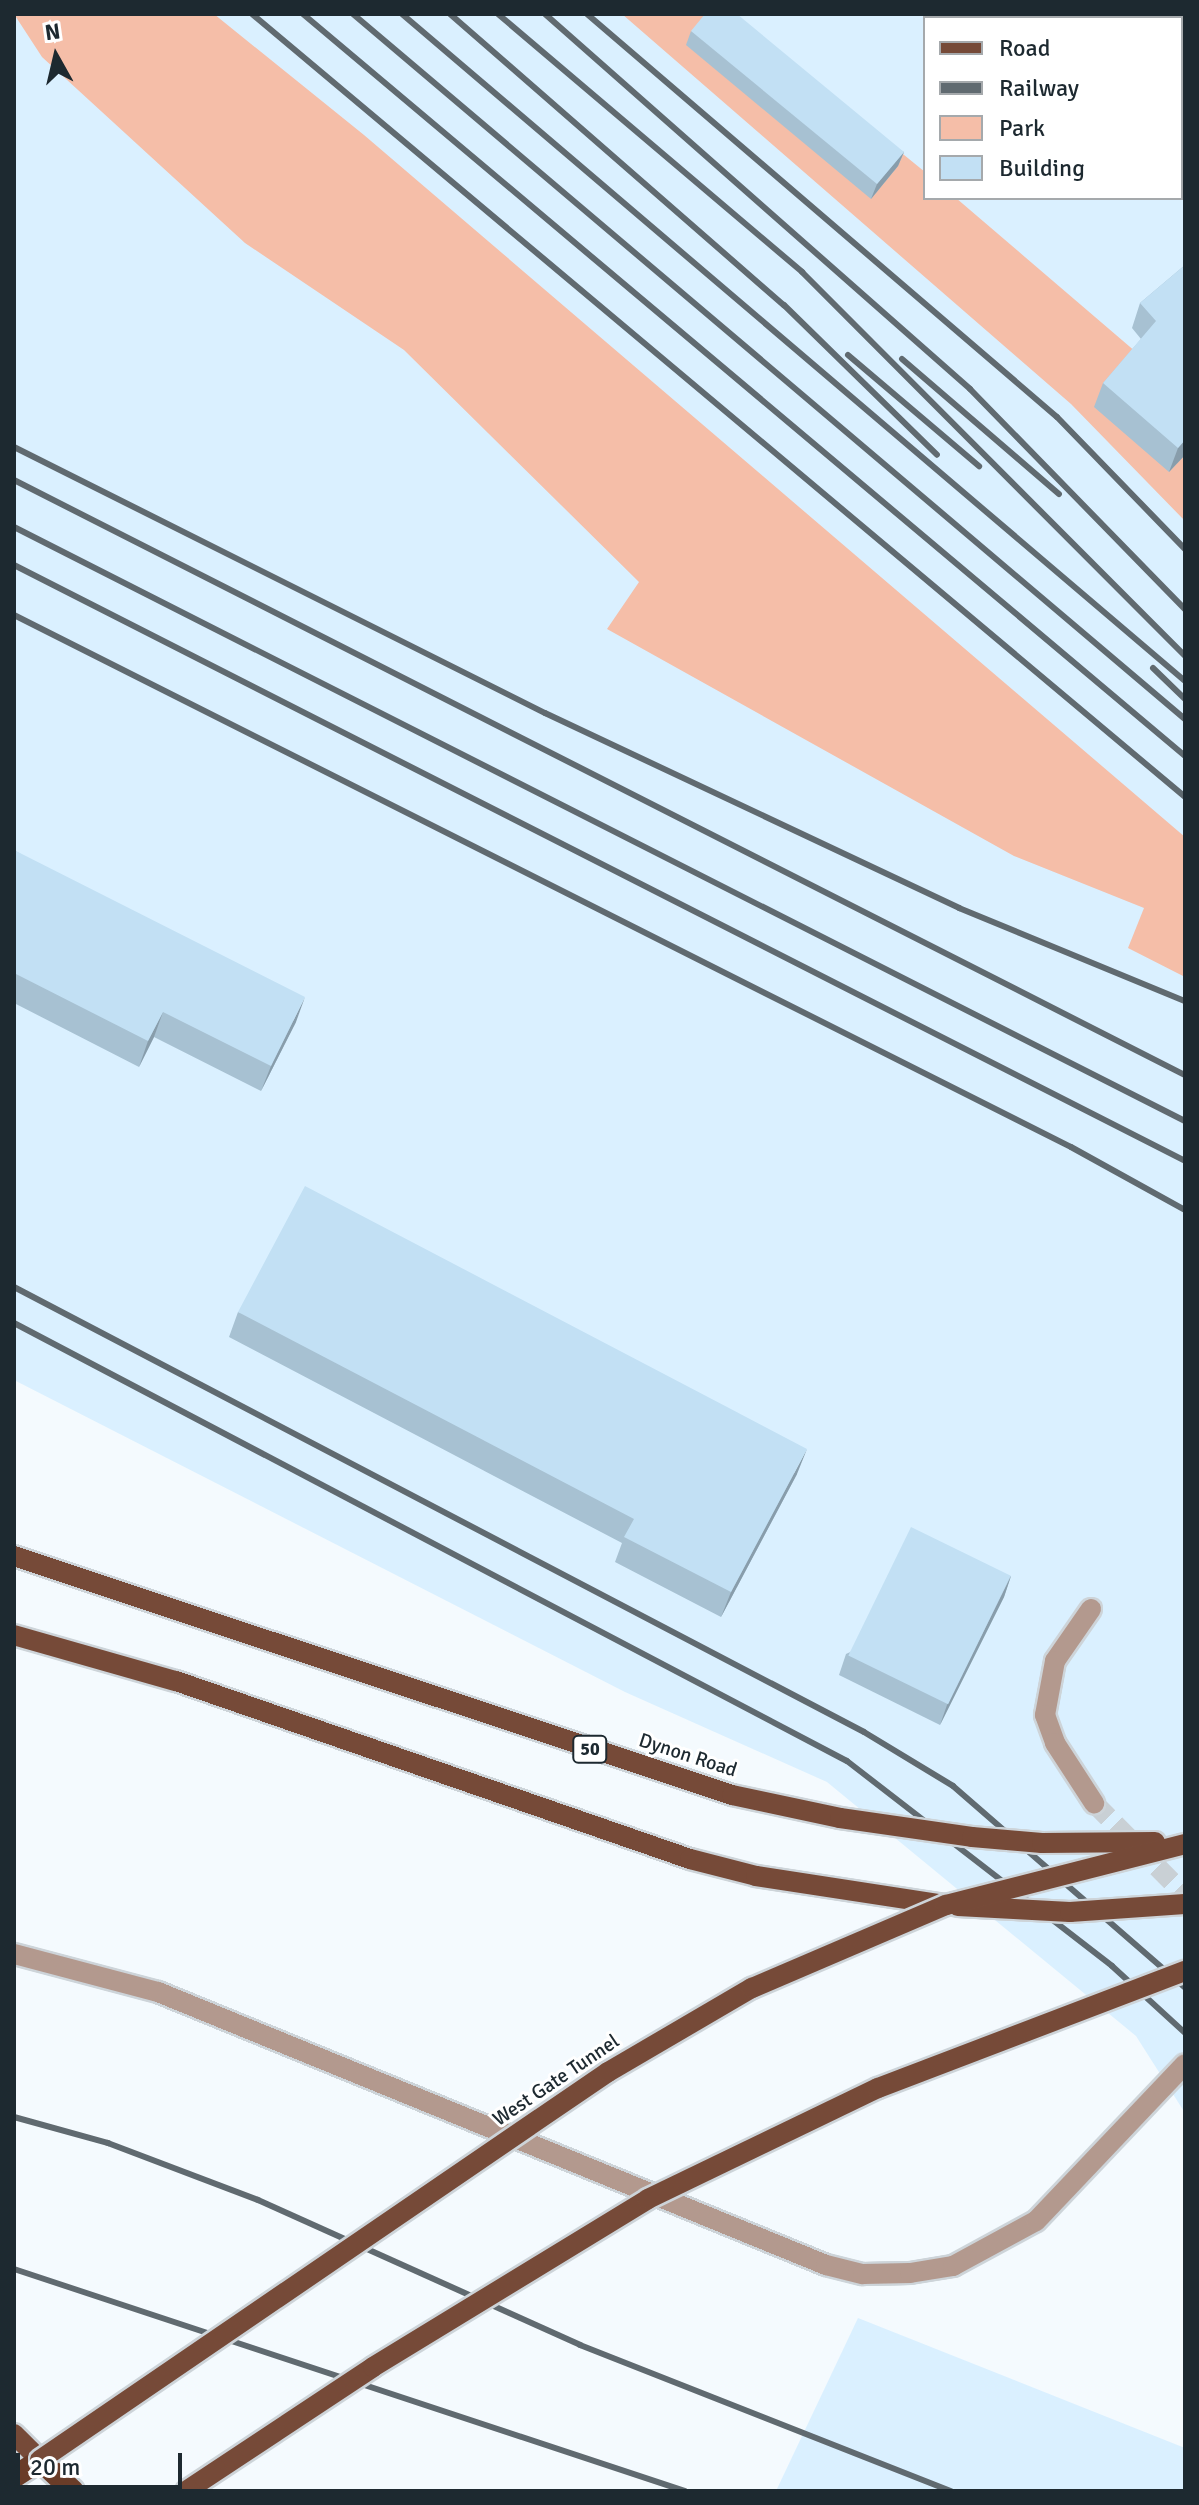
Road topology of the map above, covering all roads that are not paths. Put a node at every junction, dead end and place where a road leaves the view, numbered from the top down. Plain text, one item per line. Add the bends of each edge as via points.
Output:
1 (14, 1556) edge
2 (1091, 1609) dead end
3 (14, 1635) edge
4 (1094, 1803) tunnel mouth
5 (1185, 1842) edge
6 (1185, 1904) edge
7 (946, 1905) junction
8 (14, 1954) edge
9 (1185, 1971) edge
10 (1185, 2064) edge
11 (14, 2434) edge
12 (40, 2460) junction
13 (14, 2477) edge
14 (73, 2491) edge
15 (186, 2491) edge

1 - 5 main road, Dynon Road / 50, bridge via 676,1777 781,1807 1042,1843
2 - 4 street via 1055,1661 1045,1715 1055,1743
3 - 7 main road via 176,1681 690,1859 784,1881
5 - 7 main road, West Gate Tunnel, bridge
6 - 7 main road, bridge via 1070,1912
7 - 12 main road, West Gate Tunnel, bridge via 752,1988 608,2072
8 - 10 street via 158,1992 826,2265 863,2274 953,2266 1036,2221
9 - 15 main road, bridge via 878,2088 661,2193 583,2234
11 - 12 main road
12 - 13 highway, West Gate Tunnel
12 - 14 highway

